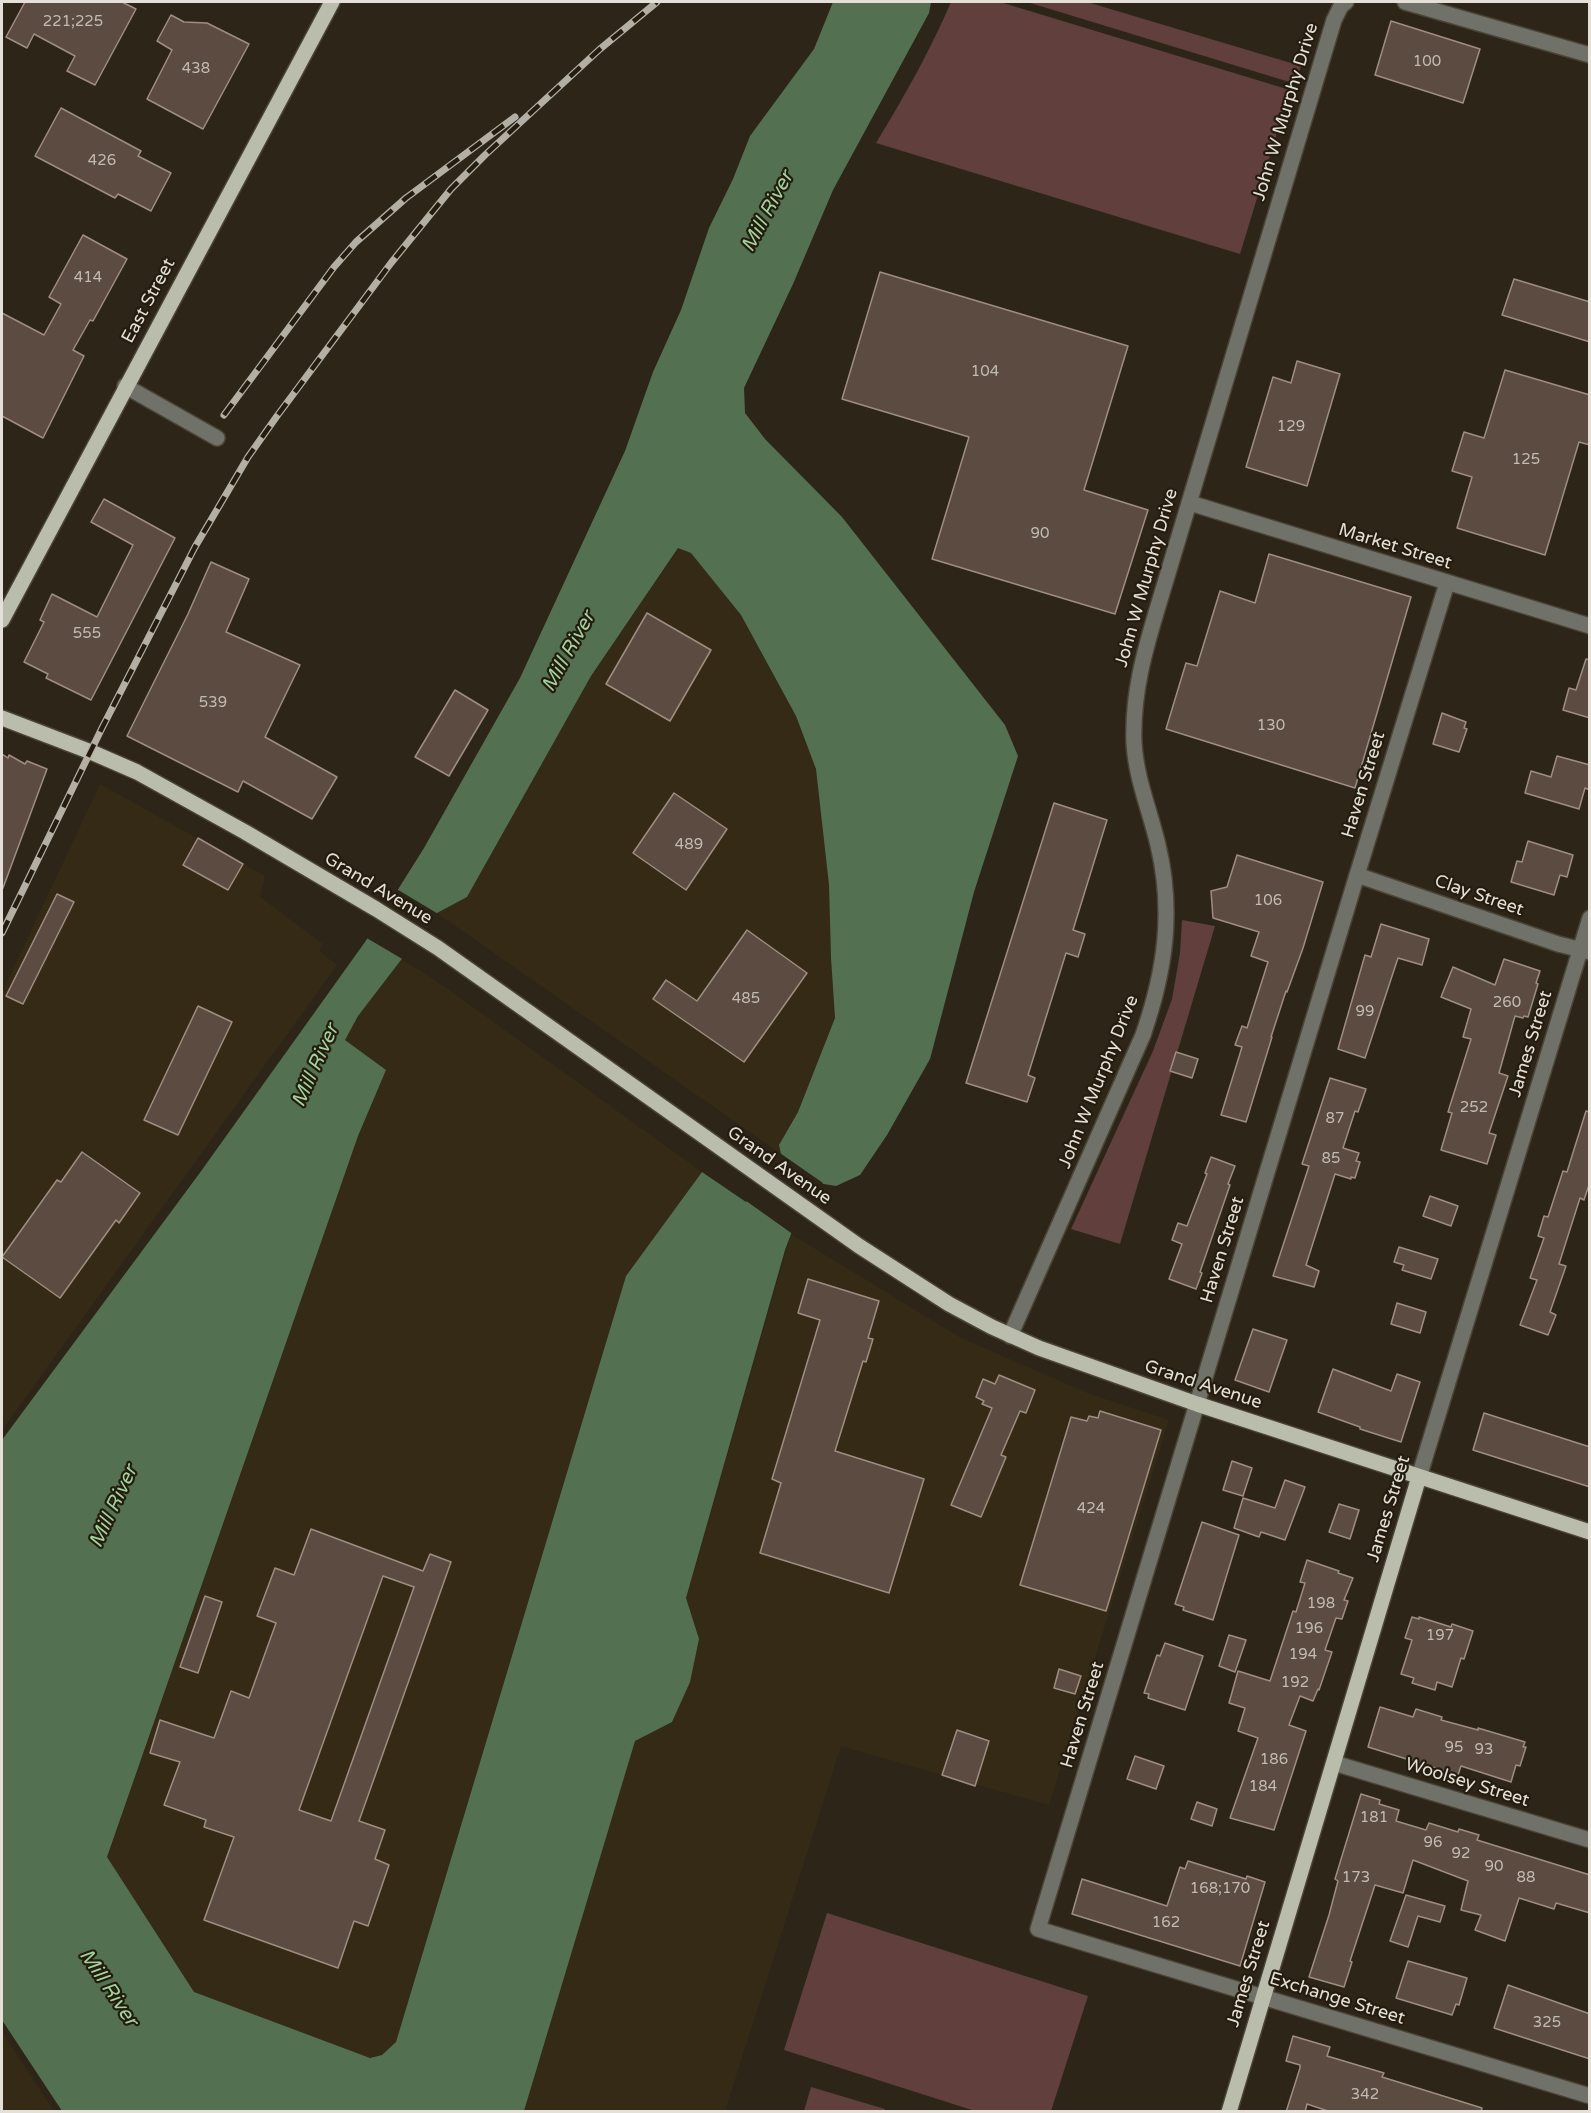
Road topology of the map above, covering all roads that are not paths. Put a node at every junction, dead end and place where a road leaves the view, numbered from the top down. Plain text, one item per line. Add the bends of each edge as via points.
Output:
1 (332, 2) edge
2 (1346, 2) edge
3 (1405, 2) edge
4 (1590, 55) edge
5 (125, 386) junction
6 (217, 438) dead end
7 (1190, 503) junction
8 (1447, 583) junction
9 (2, 620) edge
10 (1590, 626) edge
11 (2, 718) edge
12 (1357, 875) junction
13 (1590, 918) edge
14 (1585, 951) edge
15 (1010, 1336) junction
16 (1197, 1404) junction
17 (1419, 1477) junction
18 (1590, 1532) edge
19 (1334, 1763) junction
20 (1590, 1840) edge
21 (1038, 1929) joint
22 (1263, 1996) junction
23 (1590, 2096) edge
24 (1229, 2112) edge

1 - 5 main road, East Street
2 - 7 street, John W Murphy Drive via 1334,20
3 - 4 street
5 - 6 street
5 - 9 main road, East Street
7 - 8 street, Market Street
7 - 15 street, John W Murphy Drive via 1142,663 1135,708 1134,743 1140,782 1158,846 1167,901 1166,936 1155,999 1143,1035
8 - 10 street, Market Street
8 - 12 street, Haven Street
11 - 15 main road, Grand Avenue via 137,772 376,909 426,940 921,1287
12 - 14 street, Clay Street
12 - 16 street, Haven Street
13 - 14 street, James Street
14 - 17 street, James Street
15 - 16 main road, Grand Avenue
16 - 17 main road, Grand Avenue
16 - 21 street, Haven Street
17 - 18 main road, Grand Avenue
17 - 19 main road, James Street
19 - 20 street, Woolsey Street
19 - 22 main road, James Street
21 - 22 street, Exchange Street
22 - 23 street, Exchange Street
22 - 24 main road, James Street

